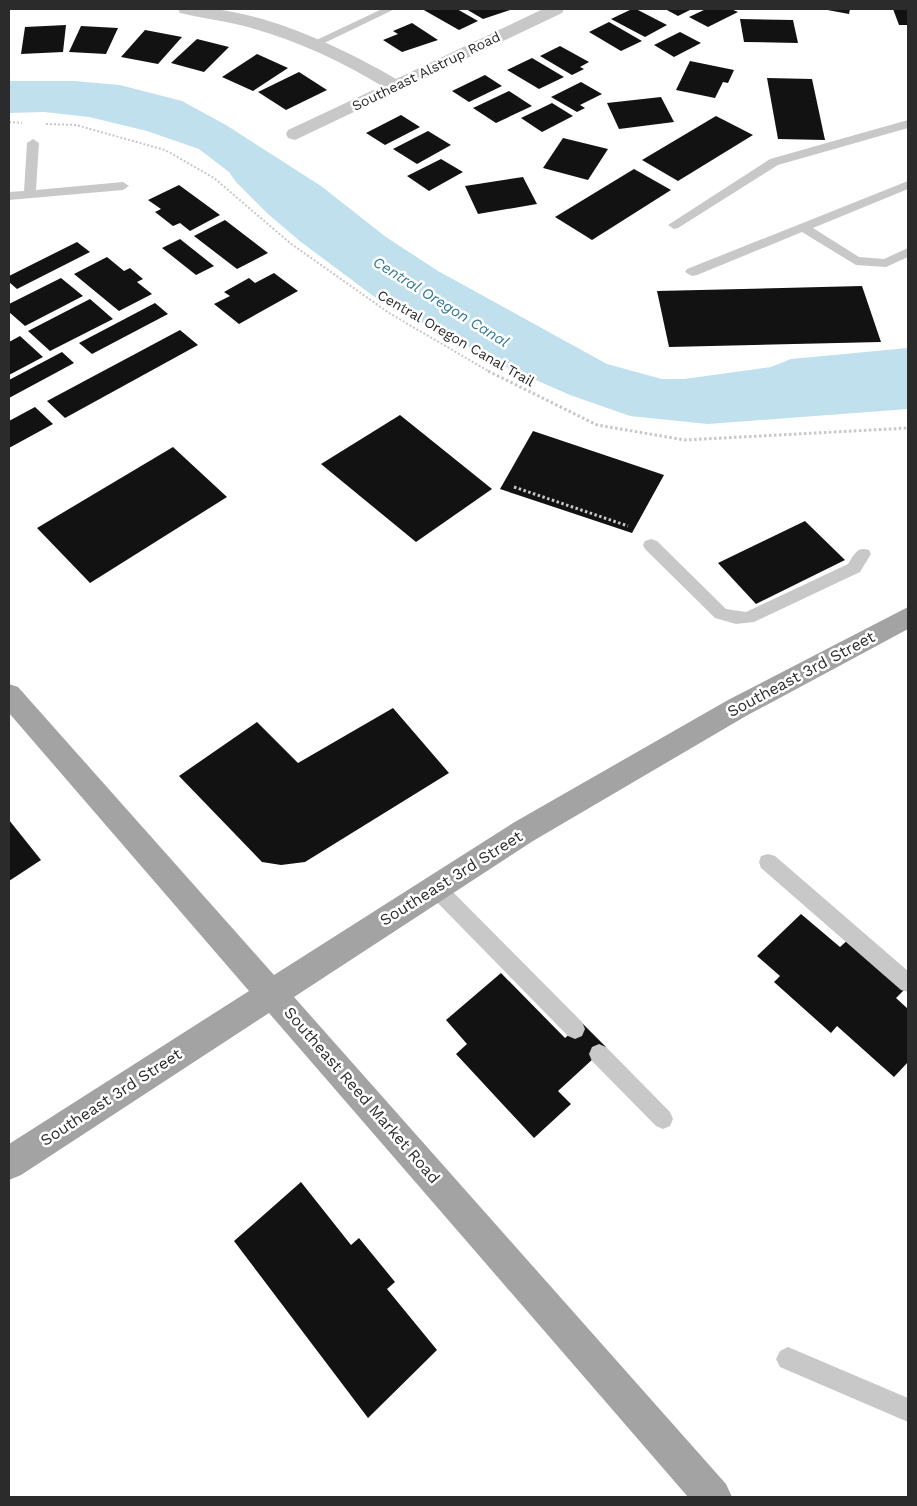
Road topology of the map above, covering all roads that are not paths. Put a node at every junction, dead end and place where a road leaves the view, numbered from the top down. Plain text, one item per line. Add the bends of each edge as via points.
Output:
1 (186, 9) edge
2 (390, 9) edge
3 (556, 9) edge
4 (232, 12) edge
5 (314, 44) junction
6 (395, 86) junction
7 (908, 124) edge
8 (296, 134) dead end
9 (33, 143) dead end
10 (908, 185) edge
11 (123, 186) dead end
12 (30, 194) junction
13 (9, 196) edge
14 (674, 225) dead end
15 (803, 227) junction
16 (908, 252) edge
17 (692, 272) dead end
18 (651, 545) dead end
19 (863, 554) dead end
20 (908, 616) edge
21 (9, 695) edge
22 (768, 862) dead end
23 (435, 888) junction
24 (908, 983) edge
25 (272, 993) junction
26 (574, 1029) dead end
27 (599, 1054) dead end
28 (663, 1119) dead end
29 (9, 1163) edge
30 (788, 1359) dead end
31 (908, 1410) edge
32 (713, 1497) edge

1 - 4 street
2 - 5 lane
3 - 6 street, Southeast Alstrup Road
4 - 5 street
5 - 6 street via 355,61
6 - 8 street, Southeast Alstrup Road
7 - 14 lane via 774,162
9 - 12 lane
10 - 15 lane
11 - 12 lane
12 - 13 lane
15 - 16 lane via 856,261 886,262
15 - 17 lane
18 - 19 lane via 721,614 736,618 748,618 854,568
20 - 23 main road, Southeast 3rd Street via 737,708 523,832
21 - 25 main road, Southeast Reed Market Road
22 - 24 lane
23 - 25 main road, Southeast 3rd Street
23 - 26 lane
25 - 29 main road, Southeast 3rd Street
25 - 32 main road, Southeast Reed Market Road
27 - 28 lane
30 - 31 lane

